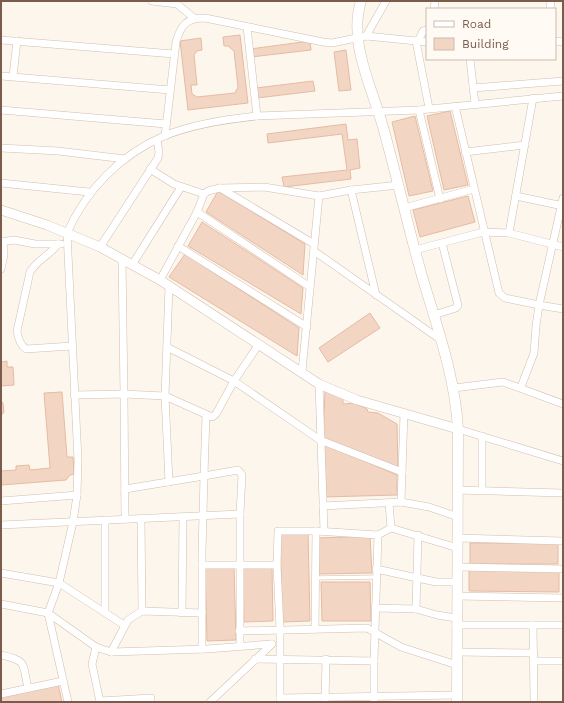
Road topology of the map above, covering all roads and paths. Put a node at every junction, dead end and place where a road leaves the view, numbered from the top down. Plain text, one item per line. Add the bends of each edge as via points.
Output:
1 (152, 1) edge
2 (361, 1) edge
3 (386, 1) edge
4 (194, 18) junction
5 (247, 27) junction
6 (426, 30) edge
7 (362, 37) junction
8 (1, 40) edge
9 (17, 41) junction
10 (417, 41) junction
11 (426, 42) edge
12 (174, 54) junction
13 (470, 60) edge
14 (14, 76) junction
15 (1, 77) edge
16 (563, 81) edge
17 (473, 88) junction
18 (170, 90) junction
19 (563, 96) edge
20 (533, 98) junction
21 (475, 104) junction
22 (454, 106) junction
23 (429, 108) junction
24 (1, 110) edge
25 (419, 110) junction
26 (379, 111) junction
27 (257, 116) junction
28 (166, 124) junction
29 (165, 136) junction
30 (157, 140) junction
31 (525, 145) junction
32 (1, 148) edge
33 (465, 152) junction
34 (125, 159) junction
35 (150, 169) junction
36 (1, 183) edge
37 (399, 186) junction
38 (181, 187) junction
39 (220, 188) junction
40 (474, 189) junction
41 (351, 190) junction
42 (89, 192) junction
43 (204, 194) junction
44 (319, 196) junction
45 (516, 196) junction
46 (440, 199) junction
47 (562, 203) edge
48 (404, 208) junction
49 (1, 210) edge
50 (197, 212) junction
51 (483, 232) junction
52 (67, 233) junction
53 (509, 233) junction
54 (2, 242) edge
55 (442, 243) junction
56 (58, 244) junction
57 (67, 244) junction
58 (554, 244) junction
59 (178, 246) junction
60 (100, 247) junction
61 (563, 247) edge
62 (314, 248) junction
63 (415, 250) junction
64 (122, 259) junction
65 (132, 265) junction
66 (1, 269) edge
67 (160, 280) junction
68 (169, 286) junction
69 (310, 287) junction
70 (376, 295) junction
71 (539, 305) junction
72 (563, 309) edge
73 (434, 315) junction
74 (307, 327) junction
75 (441, 340) junction
76 (259, 344) junction
77 (72, 346) junction
78 (167, 347) junction
79 (302, 371) junction
80 (234, 381) junction
81 (319, 384) junction
82 (521, 387) junction
83 (454, 388) junction
84 (124, 394) junction
85 (74, 395) junction
86 (166, 396) junction
87 (563, 404) edge
88 (404, 413) junction
89 (206, 415) junction
90 (458, 429) junction
91 (482, 436) junction
92 (320, 440) junction
93 (563, 461) edge
94 (402, 472) junction
95 (204, 476) junction
96 (169, 482) junction
97 (125, 489) junction
98 (457, 490) junction
99 (482, 491) junction
100 (563, 493) edge
101 (77, 496) junction
102 (1, 501) edge
103 (401, 502) junction
104 (389, 503) junction
105 (323, 506) junction
106 (203, 514) junction
107 (240, 514) junction
108 (183, 517) junction
109 (458, 517) junction
110 (125, 519) junction
111 (141, 519) junction
112 (105, 520) junction
113 (74, 522) junction
114 (1, 525) edge
115 (391, 528) junction
116 (316, 530) junction
117 (324, 531) junction
118 (378, 535) junction
119 (418, 535) junction
120 (563, 541) edge
121 (458, 543) junction
122 (202, 565) junction
123 (240, 565) junction
124 (277, 565) junction
125 (458, 567) junction
126 (376, 569) junction
127 (563, 569) edge
128 (1, 573) edge
129 (376, 577) junction
130 (315, 578) junction
131 (417, 578) junction
132 (458, 582) junction
133 (60, 583) junction
134 (457, 596) junction
135 (563, 598) edge
136 (1, 604) edge
137 (375, 608) junction
138 (416, 609) junction
139 (142, 611) junction
140 (105, 612) junction
141 (182, 612) junction
142 (48, 613) junction
143 (202, 613) junction
144 (456, 621) junction
145 (124, 625) junction
146 (533, 625) junction
147 (563, 625) edge
148 (280, 629) junction
149 (315, 629) junction
150 (239, 631) junction
151 (376, 632) junction
152 (280, 638) junction
153 (271, 644) junction
154 (96, 646) junction
155 (240, 646) junction
156 (202, 649) junction
157 (111, 652) junction
158 (457, 652) junction
159 (1, 655) edge
160 (534, 657) junction
161 (255, 659) junction
162 (279, 659) junction
163 (326, 659) junction
164 (374, 661) junction
165 (563, 661) edge
166 (457, 665) junction
167 (64, 681) junction
168 (28, 688) junction
169 (1, 694) edge
170 (151, 698) dead end
171 (374, 699) edge
172 (457, 699) edge
173 (280, 700) edge
174 (326, 700) edge
175 (100, 701) edge
176 (68, 702) edge
177 (210, 702) edge
178 (534, 702) edge

1 - 4 street via 177,4
2 - 7 main road via 357,26
3 - 7 street
4 - 5 street
4 - 12 street via 180,30
5 - 7 street via 332,43
5 - 27 street
6 - 10 street
7 - 10 street
7 - 26 main road
8 - 9 street
9 - 12 street
9 - 14 street
10 - 11 street
10 - 23 street
12 - 18 street
13 - 17 street
14 - 15 street
14 - 18 street
16 - 17 street
17 - 21 street
18 - 28 street
19 - 20 street
20 - 21 street
20 - 31 street
21 - 22 street
22 - 23 street
22 - 33 street
23 - 25 street
24 - 28 street
25 - 26 street
25 - 46 street
26 - 27 street
26 - 37 main road
27 - 29 street
28 - 29 street
29 - 30 street
30 - 34 street
30 - 35 street via 159,152
31 - 33 street
31 - 45 street
32 - 34 street via 58,151
33 - 40 street
34 - 42 street
35 - 38 street
35 - 60 street
36 - 42 street
37 - 41 street
37 - 48 main road
38 - 43 street
38 - 65 street
39 - 43 street
39 - 44 street via 264,187
39 - 62 street
40 - 46 street
40 - 51 street
41 - 44 street
41 - 70 street
42 - 52 street
43 - 50 street
44 - 62 street
45 - 47 street
45 - 53 street
46 - 48 street
47 - 58 street
48 - 63 main road
49 - 52 street
50 - 59 street
50 - 69 street
51 - 53 street
51 - 55 street
51 - 71 street via 499,293 505,298
52 - 57 street
52 - 60 street
53 - 58 street
54 - 56 street via 14,240 35,244
54 - 66 street via 4,255
55 - 63 street
55 - 73 street via 458,305
56 - 57 street
56 - 77 street via 30,272 17,331 26,349
57 - 77 street
58 - 61 street
58 - 71 street
59 - 67 street
59 - 74 street
60 - 64 street
62 - 69 street
62 - 70 street
63 - 73 main road
64 - 65 street
64 - 84 street
65 - 67 street
67 - 68 street
68 - 76 street
68 - 78 street
69 - 74 street
70 - 75 street
71 - 72 street
71 - 82 street via 534,354
73 - 75 main road
74 - 79 street
75 - 83 main road
76 - 79 street
76 - 80 street
77 - 85 street
78 - 80 street
78 - 86 street
79 - 81 street
80 - 89 street via 216,414 212,417
80 - 92 street
81 - 88 street via 357,400
81 - 92 street
82 - 83 street via 503,382
82 - 87 street via 530,393
83 - 90 main road
84 - 85 street
84 - 86 street
84 - 97 street
85 - 101 street via 78,460
86 - 89 street
86 - 96 street
88 - 90 street
88 - 94 street
89 - 95 street
90 - 91 street
90 - 98 main road
91 - 93 street
91 - 99 street
92 - 94 street
92 - 105 street
94 - 103 street
95 - 96 street
95 - 106 street
95 - 107 street via 240,470
96 - 97 street
97 - 110 street
98 - 99 street
98 - 109 main road
99 - 100 street
101 - 102 street
101 - 113 street
103 - 104 street
103 - 109 street via 429,507
104 - 105 street
104 - 115 street
105 - 117 street
106 - 107 street
106 - 108 street
106 - 122 street
107 - 123 street
108 - 111 street
108 - 141 street
109 - 121 main road
110 - 111 street
110 - 112 street
111 - 139 street
112 - 113 street
112 - 140 street
113 - 114 street
113 - 133 street
115 - 118 street
115 - 119 street
116 - 117 street
116 - 124 street via 278,532
116 - 130 street
117 - 118 street
118 - 126 street
119 - 121 street
119 - 131 street
120 - 121 street
121 - 125 main road
122 - 123 street
122 - 143 street
123 - 124 street
123 - 150 street
124 - 148 street
125 - 127 street
125 - 132 main road
126 - 129 street
126 - 131 street
128 - 133 street
129 - 130 lane
129 - 137 street
130 - 149 street
131 - 132 street via 436,582
131 - 138 street
132 - 134 main road
133 - 140 street
133 - 142 street
134 - 135 street
134 - 144 main road
136 - 142 street
137 - 138 street
137 - 151 street
138 - 144 street
139 - 141 street
139 - 145 street
140 - 145 street
141 - 143 street
142 - 154 street
142 - 167 street
143 - 156 street
144 - 146 street
144 - 158 main road
145 - 157 street
146 - 147 street
146 - 160 street
148 - 149 street
148 - 150 street
148 - 152 street
149 - 151 street via 363,628
150 - 155 street
151 - 164 street
151 - 166 street via 401,647
152 - 153 street
152 - 162 street
153 - 155 street
153 - 161 street
154 - 157 street
154 - 175 street via 92,664
155 - 156 street
156 - 157 street
158 - 160 street
158 - 166 main road
159 - 168 street via 17,658 22,662
160 - 165 street
160 - 178 street
161 - 162 street
161 - 177 street
162 - 163 street
162 - 173 street
163 - 164 street
163 - 174 street
164 - 171 street
166 - 172 main road
167 - 168 street
167 - 176 street
168 - 169 street
170 - 175 street
171 - 172 street
171 - 174 street
173 - 174 street

